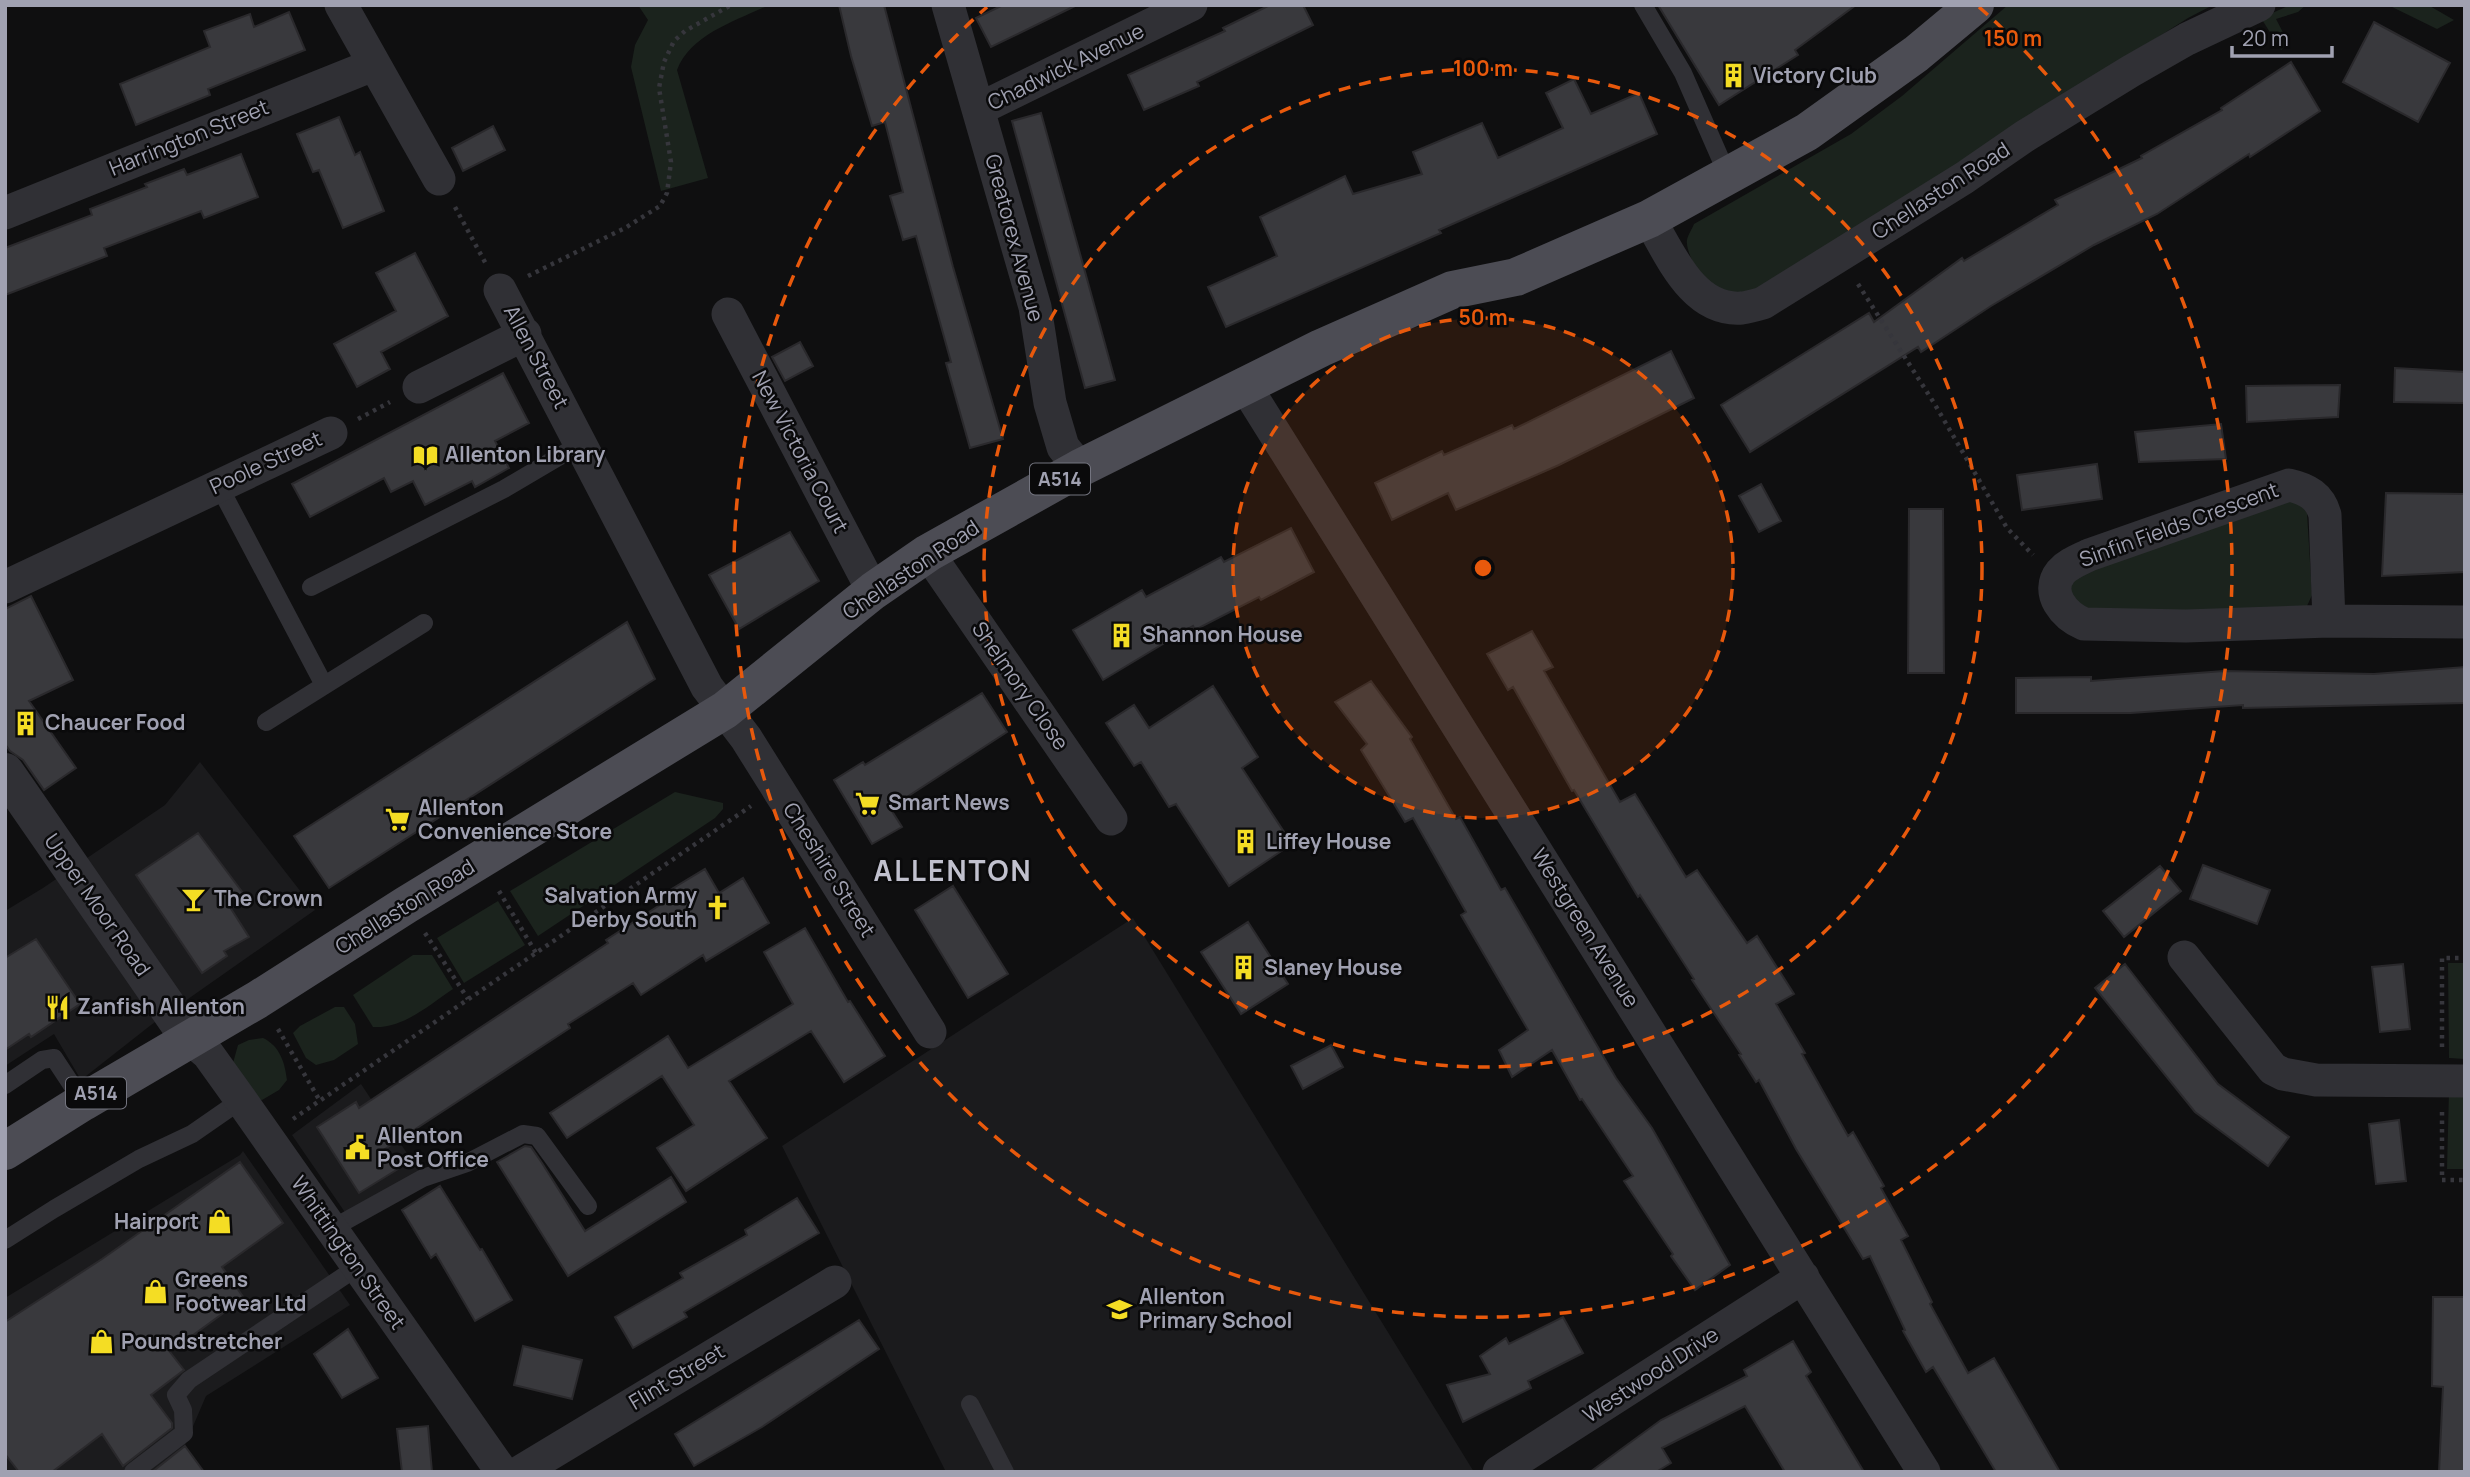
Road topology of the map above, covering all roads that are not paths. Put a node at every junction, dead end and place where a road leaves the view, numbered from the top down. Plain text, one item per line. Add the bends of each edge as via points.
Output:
1 (341, 5) edge
2 (948, 5) edge
3 (1191, 5) edge
4 (1643, 5) edge
5 (1975, 5) edge
6 (2259, 5) edge
7 (373, 65) junction
8 (979, 109) junction
9 (1728, 176) junction
10 (439, 179) road end
11 (5, 212) edge
12 (1649, 219) junction
13 (500, 290) road end
14 (728, 314) dead end
15 (524, 334) junction
16 (1244, 384) junction
17 (419, 387) road end
18 (331, 433) road end
19 (582, 443) junction
20 (1080, 468) junction
21 (219, 486) junction
22 (928, 553) junction
23 (5, 587) edge
24 (311, 587) dead end
25 (873, 591) junction
26 (2329, 621) junction
27 (2465, 622) edge
28 (424, 623) dead end
29 (324, 685) junction
30 (725, 710) junction
31 (266, 722) dead end
32 (5, 772) edge
33 (1111, 818) dead end
34 (2184, 957) dead end
35 (930, 1032) dead end
36 (189, 1038) junction
37 (2465, 1081) edge
38 (5, 1085) edge
39 (241, 1100) junction
40 (83, 1102) junction
41 (5, 1151) edge
42 (588, 1206) dead end
43 (331, 1230) junction
44 (5, 1240) edge
45 (359, 1266) junction
46 (1803, 1277) junction
47 (835, 1282) dead end
48 (970, 1404) dead end
49 (133, 1472) edge
50 (502, 1472) edge
51 (520, 1472) edge
52 (1006, 1472) edge
53 (1499, 1472) edge
54 (1924, 1472) edge

1 - 7 street
2 - 8 street, Greatorex Avenue
3 - 8 street, Chadwick Avenue
4 - 9 lane via 1683,73
5 - 9 main road, Chellaston Road / A514 via 1916,54 1807,132
6 - 12 street, Chellaston Road via 2187,38 2131,71 1763,303 1741,308 1718,305 1699,295
7 - 10 street
7 - 11 street, Harrington Street
8 - 20 street, Greatorex Avenue via 1035,307 1050,402 1063,447
9 - 12 main road, Chellaston Road / A514
12 - 16 main road, Chellaston Road / A514 via 1516,277 1452,290 1388,316
13 - 15 street, Allen Street
14 - 25 street, New Victoria Court
15 - 17 street
15 - 19 street, Allen Street
16 - 20 main road, Chellaston Road / A514
16 - 46 street, Westgreen Avenue
18 - 21 street, Poole Street
19 - 24 lane via 504,489
19 - 30 street, Allen Street via 707,687
20 - 22 main road, Chellaston Road / A514
21 - 23 street, Poole Street
21 - 29 lane
22 - 25 main road, Chellaston Road / A514
22 - 33 street, Shelmory Close
25 - 30 main road, Chellaston Road / A514
26 - 26 street, Sinfin Fields Crescent via 2084,624 2071,619 2055,597 2055,584 2068,566 2089,555 2289,485 2322,503
26 - 27 street, Sinfin Fields Crescent
28 - 29 lane
29 - 31 lane
30 - 35 street, Cheshire Street
30 - 36 main road, Chellaston Road / A514
32 - 36 street, Upper Moor Road
34 - 37 street via 2273,1069 2283,1074 2316,1080
36 - 39 street, Whittington Street via 208,1054
36 - 40 main road, A514
38 - 40 lane via 42,1060 54,1058
39 - 43 street, Whittington Street
39 - 44 lane via 192,1134 139,1159
40 - 41 main road, A514
42 - 43 lane via 537,1136 523,1134 467,1163 423,1178
43 - 45 street, Whittington Street
45 - 49 lane via 189,1380 176,1395 183,1410 184,1433
45 - 50 street, Whittington Street
46 - 53 street, Westwood Drive
46 - 54 street, Westgreen Avenue
47 - 51 street, Flint Street
48 - 52 lane

